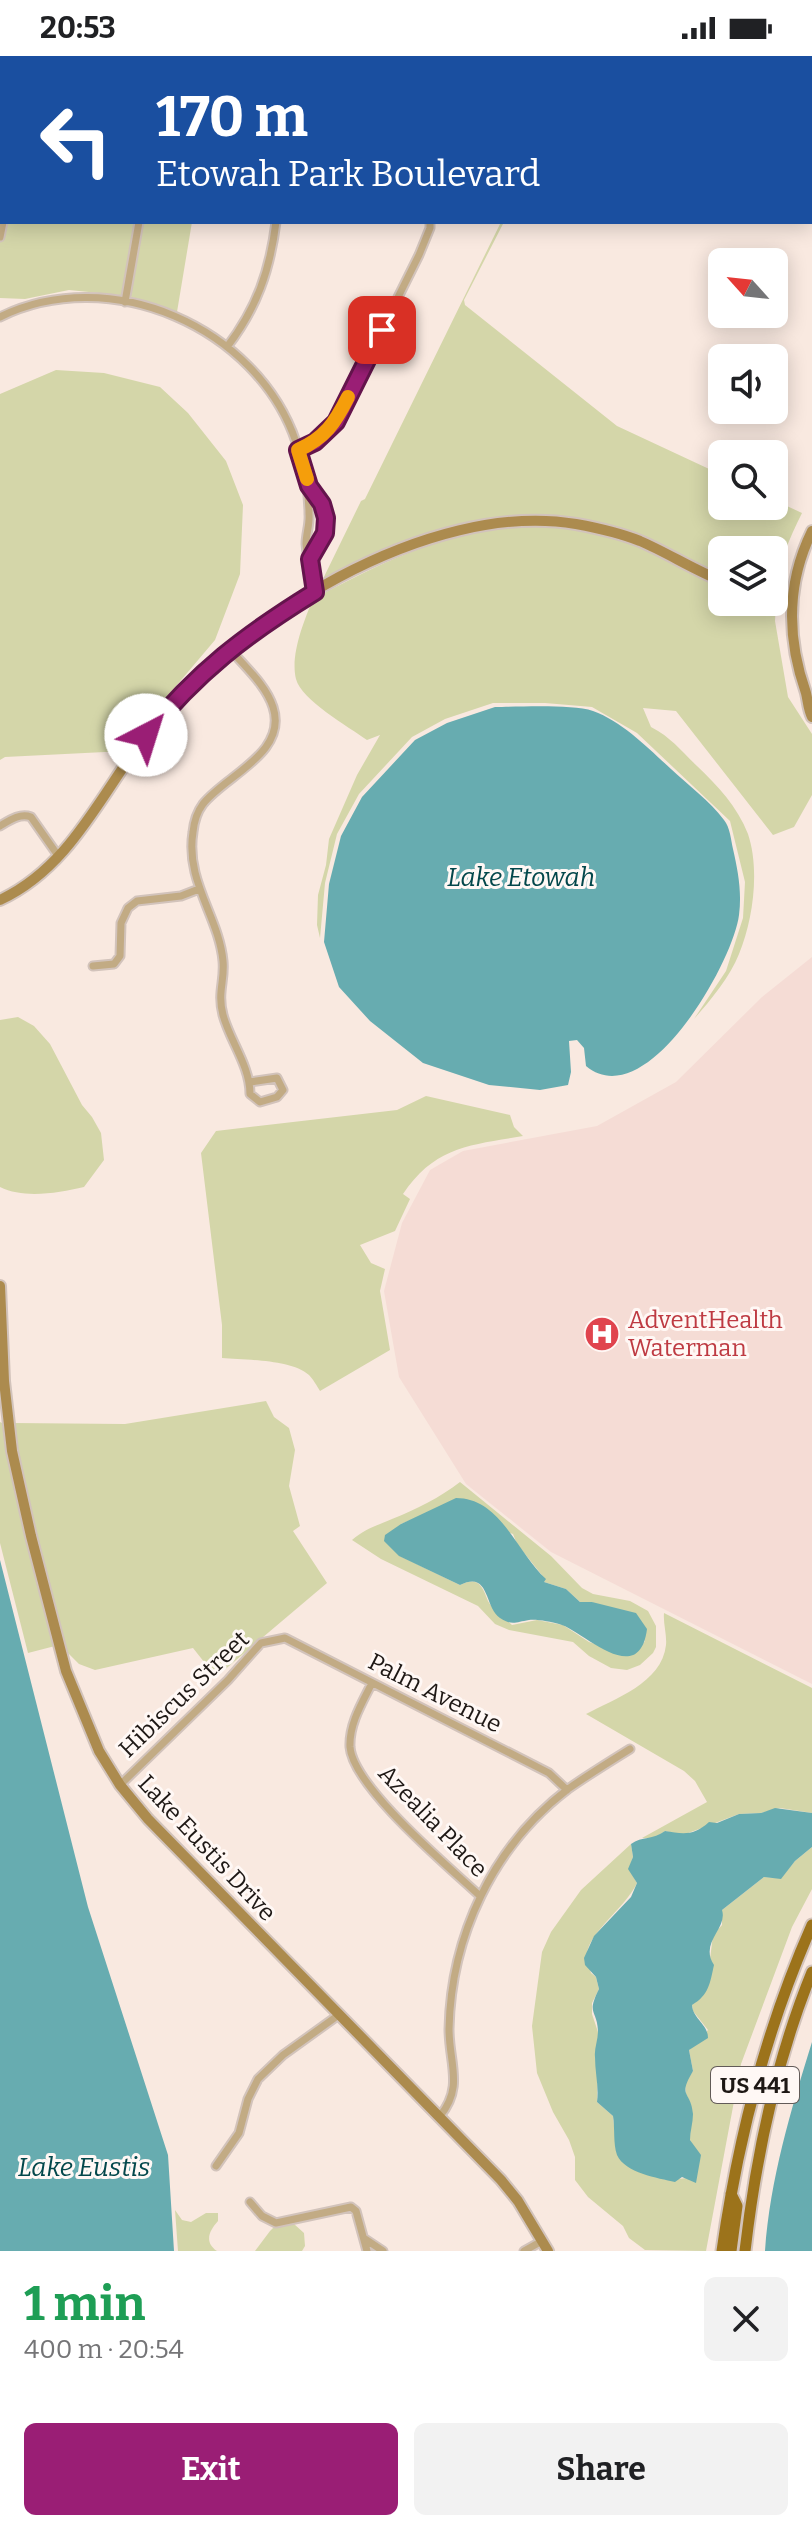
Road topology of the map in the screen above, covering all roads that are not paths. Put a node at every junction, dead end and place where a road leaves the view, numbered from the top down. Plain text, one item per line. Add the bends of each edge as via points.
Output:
1 (139, 224) edge
2 (276, 224) edge
3 (430, 224) edge
4 (125, 302) junction
5 (0, 317) edge
6 (227, 347) junction
7 (298, 450) junction
8 (309, 486) junction
9 (324, 510) junction
10 (309, 512) junction
11 (812, 531) edge
12 (310, 559) junction
13 (708, 574) edge
14 (315, 592) junction
15 (788, 602) edge
16 (791, 603) junction
17 (230, 649) junction
18 (810, 702) edge
19 (812, 717) edge
20 (0, 826) edge
21 (59, 857) junction
22 (199, 889) junction
23 (0, 900) edge
24 (93, 966) dead end
25 (250, 1082) junction
26 (0, 1286) edge
27 (281, 1638) joint
28 (372, 1683) junction
29 (630, 1749) dead end
30 (120, 1785) junction
31 (567, 1790) junction
32 (480, 1896) junction
33 (812, 1925) edge
34 (812, 1972) edge
35 (340, 2014) junction
36 (440, 2116) junction
37 (216, 2166) dead end
38 (731, 2193) junction
39 (250, 2202) dead end
40 (364, 2238) junction
41 (545, 2246) edge
42 (367, 2251) edge
43 (383, 2251) edge
44 (524, 2251) edge
45 (722, 2251) edge
46 (731, 2251) edge
47 (745, 2251) edge

1 - 4 street
2 - 6 street via 267,274
3 - 7 street via 336,422
4 - 5 street via 64,298
4 - 6 street via 187,321
6 - 7 street via 282,410
7 - 8 street
8 - 9 street
8 - 10 street
9 - 10 street
9 - 12 street via 325,533
10 - 12 street
11 - 16 street
12 - 14 street
13 - 14 street via 609,531 508,521 422,541
14 - 17 street
15 - 16 street
16 - 18 street via 797,667
17 - 21 street via 164,713
17 - 22 street via 262,687 276,722 272,738 255,760 217,790 196,816 191,850
18 - 19 street
20 - 21 street via 18,816 31,817
21 - 23 street
22 - 24 street via 137,901 121,923 120,956 114,964
22 - 25 street via 224,962 219,997 223,1017
25 - 25 street via 250,1094 260,1102 283,1090 277,1078
26 - 30 street, Lake Eustis Drive via 7,1422 31,1536 66,1671 99,1751
27 - 28 street, Palm Avenue
27 - 30 street, Hibiscus Street via 254,1649
28 - 31 street, Palm Avenue via 549,1773
28 - 32 street, Azealia Place via 350,1739 359,1773
29 - 31 street
30 - 35 street, Lake Eustis Drive
31 - 32 street via 525,1830
32 - 36 street via 454,1975 449,2030 454,2084
33 - 38 main road, US 441 via 767,2047
34 - 47 main road, US 441 via 774,2089
35 - 36 street, Lake Eustis Drive
35 - 37 street via 258,2079 239,2133
36 - 41 street, Lake Eustis Drive via 509,2190
38 - 45 main road, US 441
38 - 46 main road via 737,2206
39 - 40 street via 276,2223 351,2207
40 - 42 street
40 - 43 street
41 - 44 street

